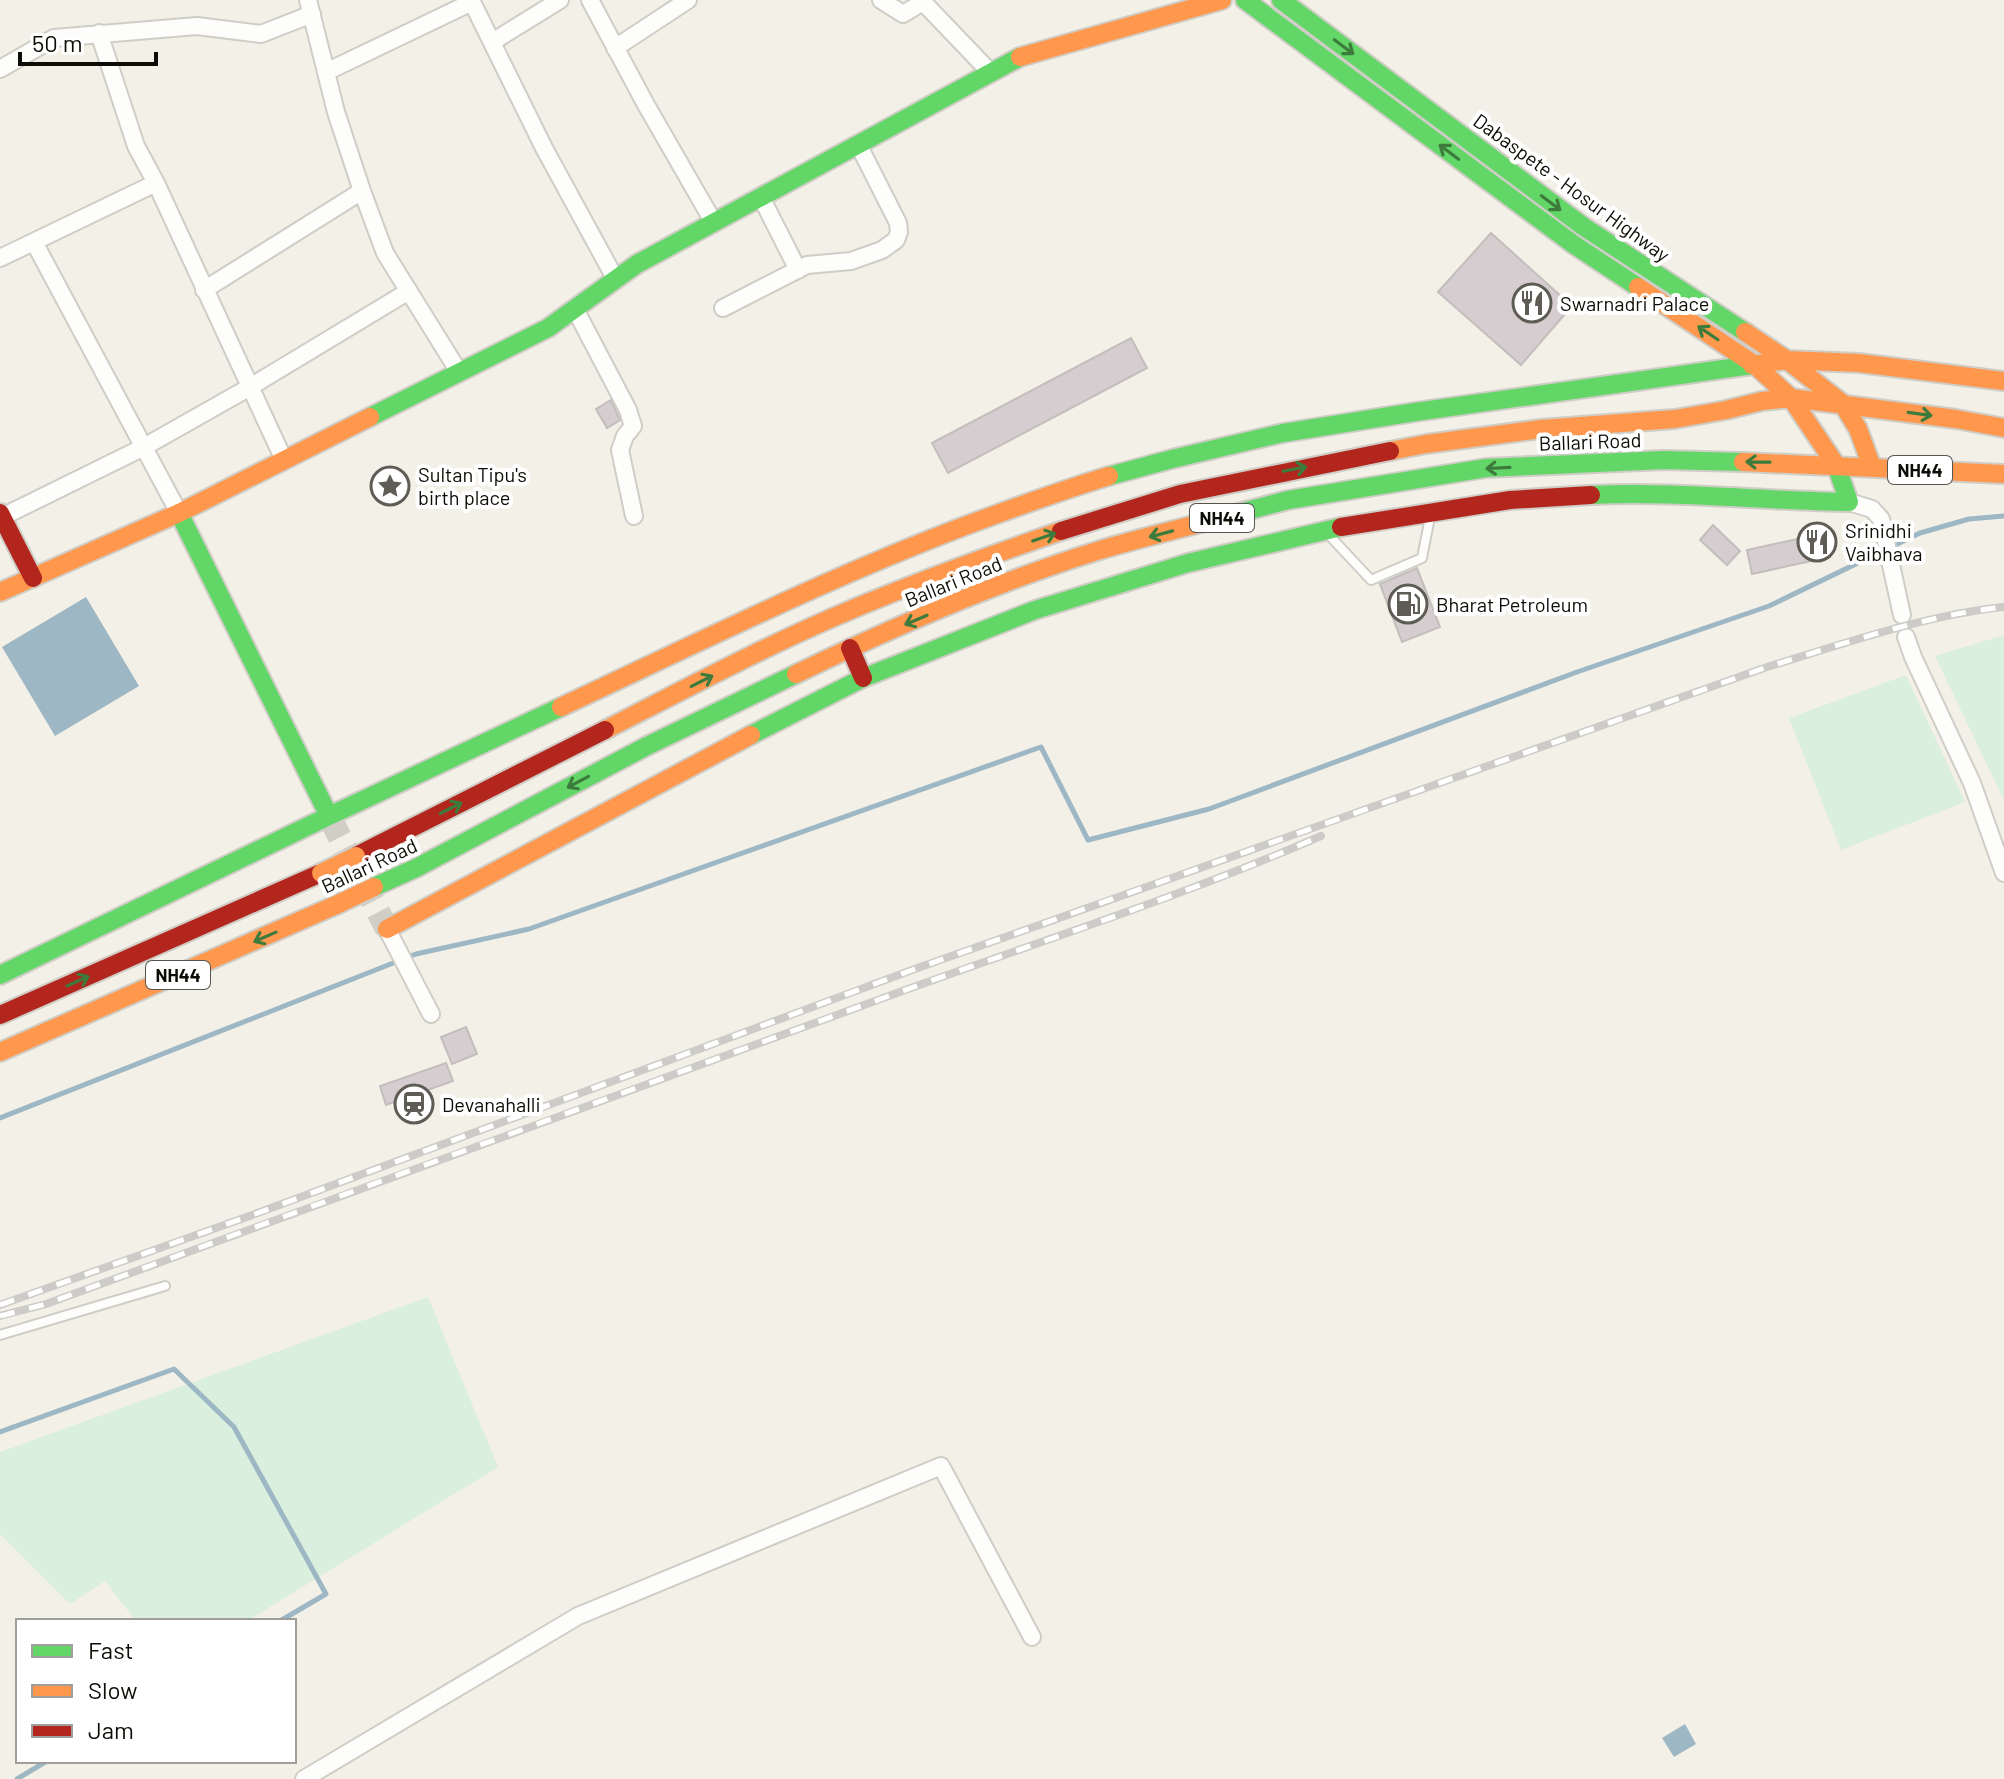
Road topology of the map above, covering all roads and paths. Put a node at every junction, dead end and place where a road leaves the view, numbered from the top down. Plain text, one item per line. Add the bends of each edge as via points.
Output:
1 (560, 0) edge
2 (590, 0) edge
3 (688, 0) edge
4 (881, 0) edge
5 (1222, 0) edge
6 (1245, 0) edge
7 (1281, 0) edge
8 (472, 1) edge
9 (310, 7) edge
10 (99, 33) junction
11 (492, 42) junction
12 (615, 48) junction
13 (0, 69) edge
14 (326, 72) junction
15 (990, 72) junction
16 (858, 144) junction
17 (156, 183) junction
18 (362, 191) junction
19 (761, 197) junction
20 (714, 223) junction
21 (34, 242) junction
22 (0, 258) edge
23 (798, 270) junction
24 (616, 280) junction
25 (204, 290) junction
26 (409, 291) junction
27 (723, 308) dead end
28 (575, 309) junction
29 (1787, 360) junction
30 (1755, 365) junction
31 (459, 372) junction
32 (2004, 381) edge
33 (250, 387) junction
34 (1791, 398) junction
35 (1842, 403) junction
36 (2004, 428) edge
37 (144, 447) junction
38 (284, 460) junction
39 (1836, 465) junction
40 (1872, 467) junction
41 (2004, 474) edge
42 (1849, 502) junction
43 (1431, 512) junction
44 (179, 513) junction
45 (1, 515) edge
46 (634, 516) dead end
47 (1324, 530) junction
48 (33, 578) junction
49 (0, 592) edge
50 (1902, 615) dead end
51 (1906, 637) dead end
52 (850, 648) junction
53 (863, 678) junction
54 (329, 816) junction
55 (2004, 873) edge
56 (387, 929) joint
57 (0, 975) edge
58 (431, 1014) dead end
59 (0, 1015) edge
60 (0, 1052) edge
61 (165, 1286) dead end
62 (0, 1335) edge
63 (1032, 1637) dead end
64 (304, 1779) edge

1 - 11 street
2 - 12 street
3 - 12 street
4 - 15 street via 903,14 923,2
5 - 15 main road via 1014,59
30 -> 6 main road, Dabaspete - Hosur Highway via 1573,244
7 -> 29 main road, Dabaspete - Hosur Highway via 1584,227
8 - 11 street
8 - 14 street
9 - 10 street via 261,34 197,26
9 - 14 street
10 - 13 street via 54,38
10 - 17 street via 136,146
11 - 24 street
12 - 20 street
14 - 18 street
15 - 16 main road
16 - 19 main road
16 - 23 street via 898,223 896,240 865,257
17 - 21 street
17 - 25 street
18 - 25 street
18 - 26 street via 385,253
19 - 20 main road
19 - 23 street
20 - 24 main road
21 - 22 street
21 - 37 street
23 - 27 street
24 - 28 main road
25 - 33 street
26 - 31 street
26 - 33 street
28 - 31 main road
28 - 46 street via 633,426 620,450
29 - 30 main road
29 - 32 main road
29 - 35 main road, Dabaspete - Hosur Highway
30 - 34 main road, Dabaspete - Hosur Highway
30 - 54 main road via 1283,433 1081,484 834,579
31 - 38 main road
33 - 37 street
33 - 38 street
34 - 35 main road, NH44
34 - 39 main road, Dabaspete - Hosur Highway
59 -> 34 main road, Ballari Road / NH44, bridge via 321,873 750,656 976,560 1180,494 1426,444 1675,419
35 -> 36 main road, NH44
35 - 40 main road
37 - 44 street
37 - 45 street
38 - 44 main road
39 - 40 main road, Ballari Road / NH44
39 - 42 main road, Dabaspete - Hosur Highway
39 -> 52 main road, Ballari Road / NH44 via 1664,460 1486,468 1288,500 1097,551 993,587
40 - 41 main road, Ballari Road / NH44
42 - 43 main road via 1635,493 1510,500
42 - 50 street via 1872,509 1881,519
43 - 47 main road
43 - 47 lane via 1422,558 1371,580
44 - 48 main road
44 - 54 main road
45 - 48 main road
47 - 53 main road via 1188,563 1035,610
48 - 49 main road
51 - 55 street via 1972,783
52 - 53 main road
52 -> 60 main road, Ballari Road / NH44, bridge via 647,746 416,868
53 - 56 main road
54 - 57 main road
56 - 58 street
61 - 62 lane
63 - 64 street via 941,1466 578,1616

